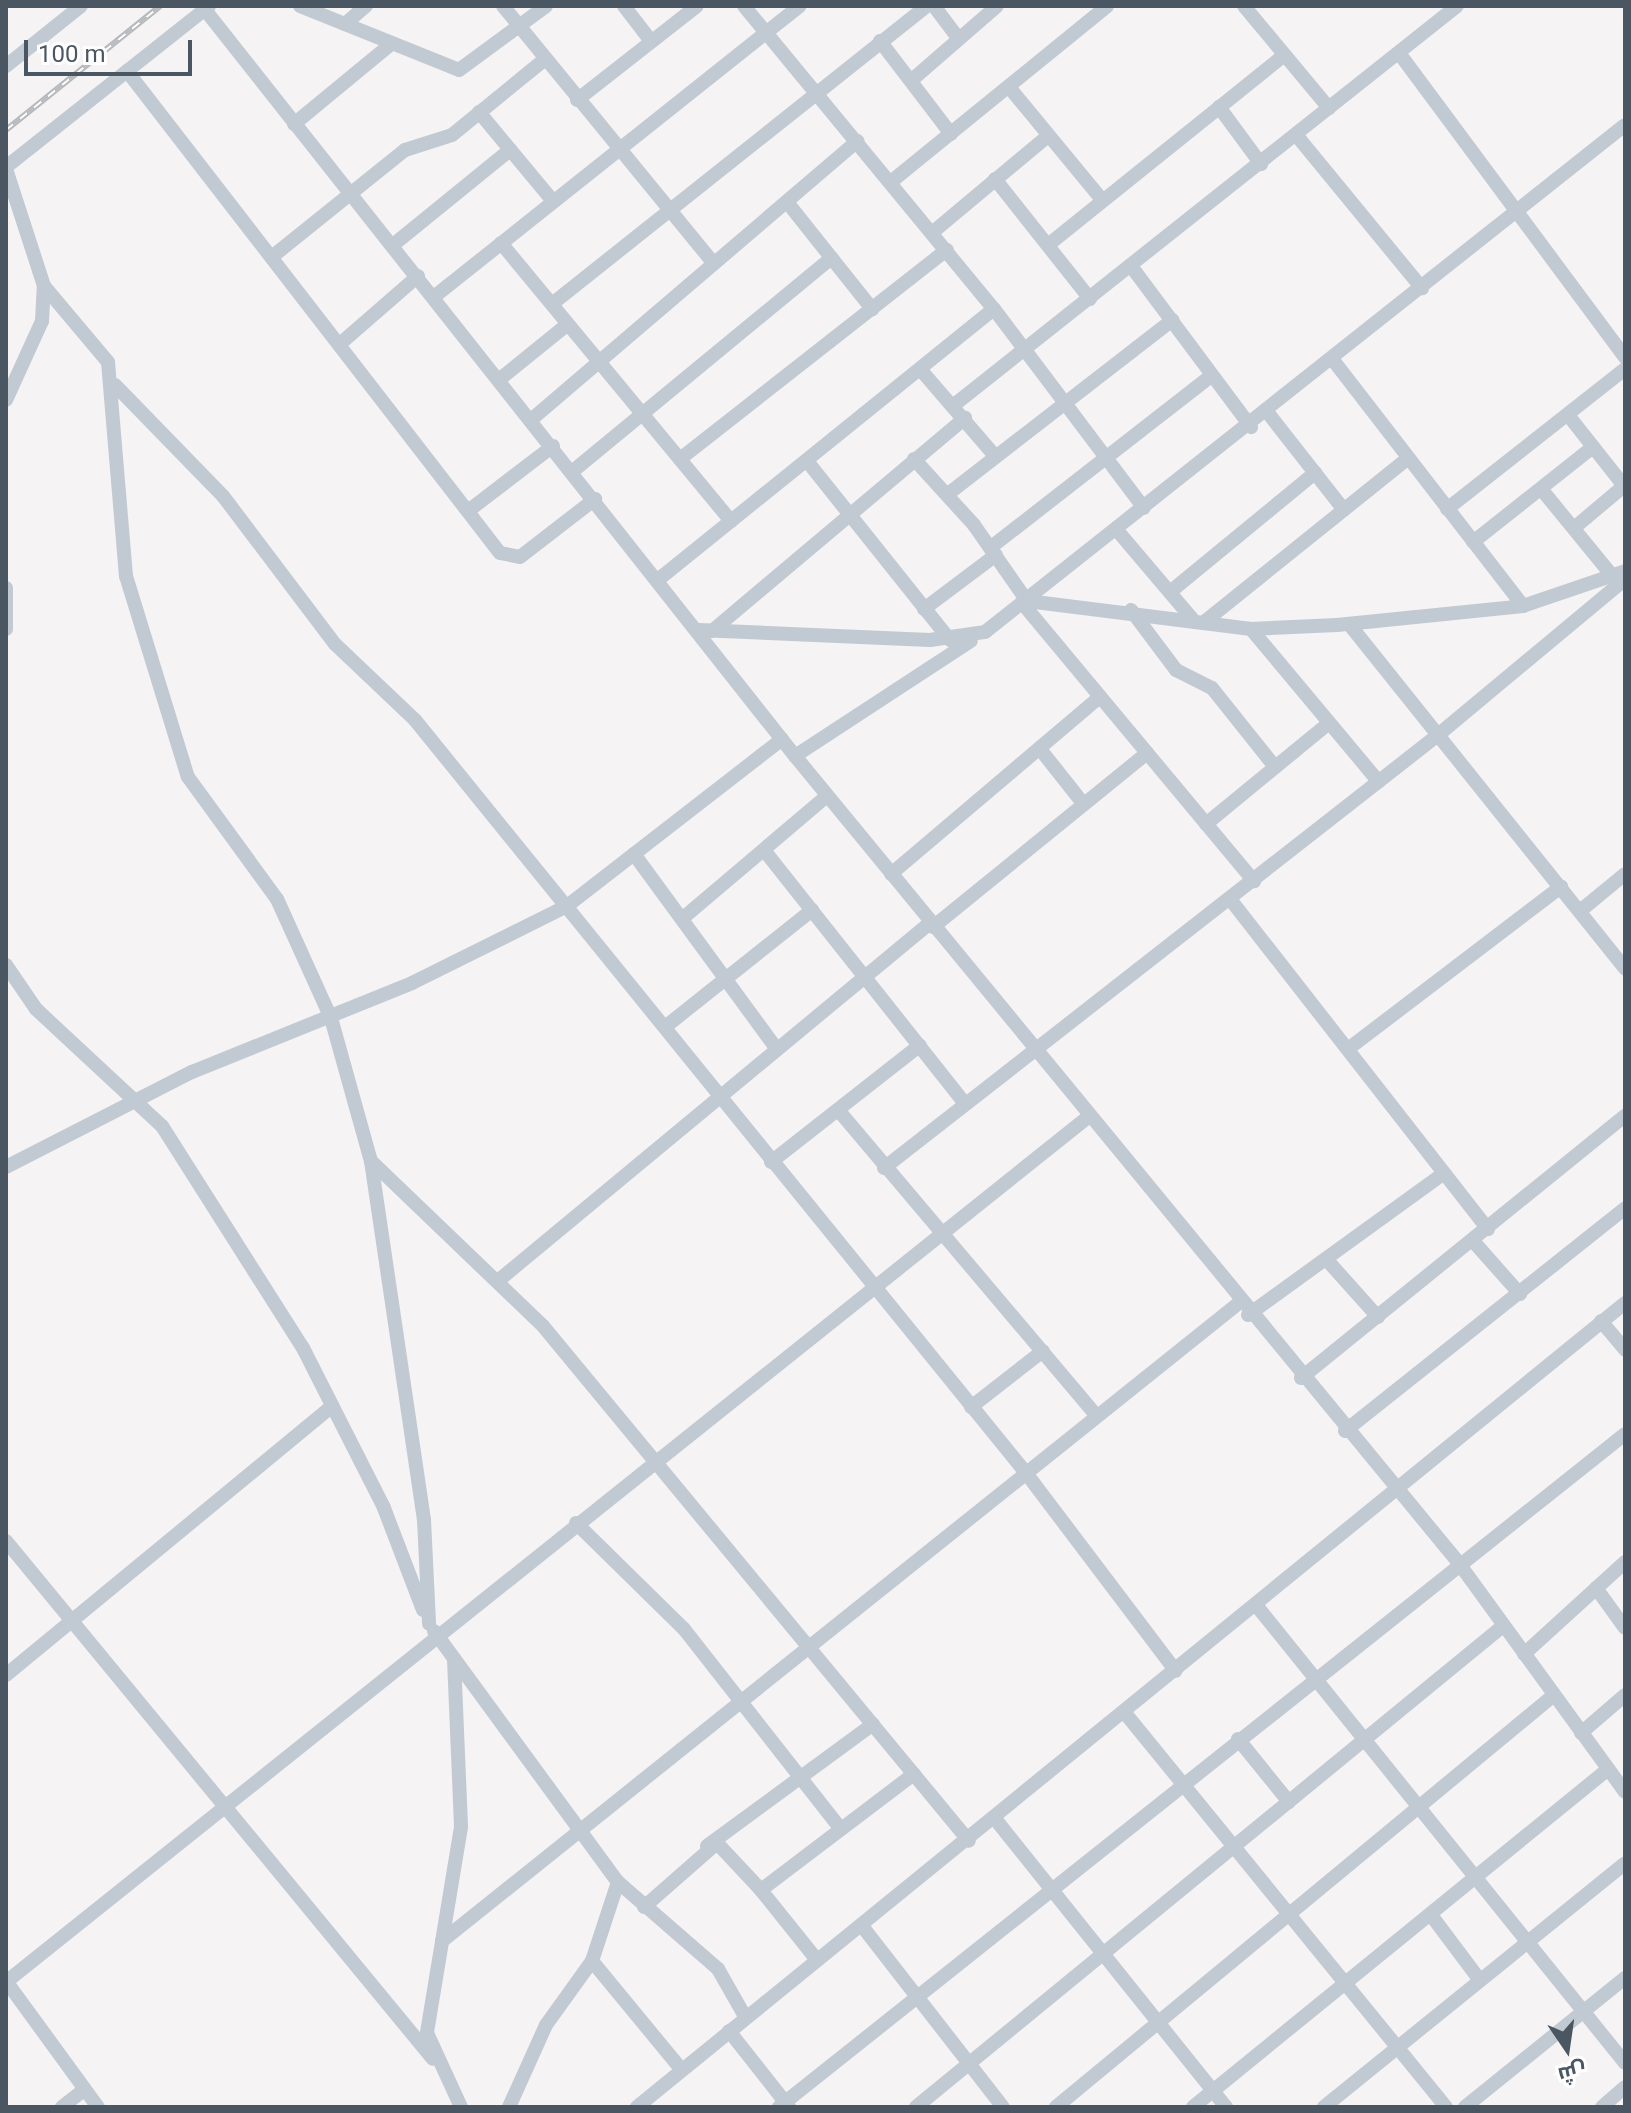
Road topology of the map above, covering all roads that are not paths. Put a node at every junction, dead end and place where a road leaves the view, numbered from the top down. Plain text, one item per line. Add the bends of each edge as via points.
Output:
1 (300, 6) edge
2 (366, 6) edge
3 (503, 6) edge
4 (546, 6) edge
5 (624, 6) edge
6 (697, 6) edge
7 (744, 6) edge
8 (800, 6) edge
9 (926, 6) edge
10 (934, 6) edge
11 (997, 6) edge
12 (1107, 6) edge
13 (1244, 6) edge
14 (1457, 6) edge
15 (205, 7) edge
16 (73, 8) edge
17 (345, 24) junction
18 (519, 28) junction
19 (765, 33) junction
20 (958, 38) junction
21 (651, 41) junction
22 (880, 41) junction
23 (390, 45) junction
24 (1399, 53) junction
25 (1284, 55) junction
26 (544, 60) junction
27 (6, 66) edge
28 (127, 71) junction
29 (913, 79) junction
30 (1009, 87) junction
31 (815, 91) junction
32 (577, 100) junction
33 (1219, 107) junction
34 (1329, 108) junction
35 (479, 112) junction
36 (294, 124) junction
37 (1625, 125) edge
38 (951, 134) junction
39 (1048, 136) junction
40 (1297, 136) junction
41 (857, 141) junction
42 (510, 150) junction
43 (618, 150) junction
44 (1261, 164) junction
45 (6, 168) edge
46 (995, 179) junction
47 (892, 181) junction
48 (351, 194) junction
49 (1102, 200) junction
50 (553, 201) junction
51 (787, 202) junction
52 (668, 209) junction
53 (1513, 214) junction
54 (933, 232) junction
55 (501, 243) junction
56 (393, 245) junction
57 (1048, 245) junction
58 (947, 250) junction
59 (273, 256) junction
60 (831, 258) junction
61 (713, 263) junction
62 (1131, 266) junction
63 (418, 276) junction
64 (44, 286) junction
65 (1422, 288) junction
66 (435, 296) junction
67 (1090, 299) junction
68 (552, 304) junction
69 (872, 309) junction
70 (994, 309) junction
71 (1172, 320) junction
72 (568, 324) junction
73 (341, 343) junction
74 (1622, 347) edge
75 (1026, 349) junction
76 (598, 360) junction
77 (1333, 360) junction
78 (920, 369) junction
79 (1625, 369) edge
80 (1212, 375) junction
81 (500, 379) junction
82 (115, 385) junction
83 (6, 400) edge
84 (1066, 403) junction
85 (954, 405) junction
86 (1268, 413) junction
87 (642, 414) junction
88 (1568, 415) junction
89 (965, 418) junction
90 (532, 419) junction
91 (1251, 427) junction
92 (553, 446) junction
93 (1593, 447) junction
94 (1104, 454) junction
95 (995, 456) junction
96 (1408, 458) junction
97 (680, 459) junction
98 (914, 459) junction
99 (807, 461) junction
100 (573, 471) junction
101 (1315, 473) junction
102 (1624, 486) edge
103 (1542, 490) junction
104 (948, 494) junction
105 (595, 499) junction
106 (1144, 508) junction
107 (1447, 509) junction
108 (1344, 510) junction
109 (468, 511) junction
110 (847, 511) junction
111 (731, 521) junction
112 (1574, 528) junction
113 (1116, 529) junction
114 (1473, 542) junction
115 (993, 552) junction
116 (659, 579) junction
117 (1621, 580) edge
118 (6, 588) edge
119 (1170, 592) junction
120 (1025, 602) junction
121 (1523, 606) junction
122 (924, 609) junction
123 (1131, 610) junction
124 (1199, 622) junction
125 (1349, 624) junction
126 (6, 629) edge
127 (1251, 629) junction
128 (705, 630) junction
129 (985, 632) junction
130 (950, 640) junction
131 (1100, 697) junction
132 (1329, 723) junction
133 (1438, 735) junction
134 (782, 739) junction
135 (1040, 749) junction
136 (1147, 753) junction
137 (795, 756) junction
138 (1275, 767) junction
139 (1379, 782) junction
140 (827, 796) junction
141 (1082, 802) junction
142 (1206, 824) junction
143 (764, 850) junction
144 (634, 854) junction
145 (891, 874) junction
146 (1625, 874) edge
147 (1254, 881) junction
148 (1561, 887) junction
149 (1230, 899) junction
150 (567, 906) junction
151 (812, 910) junction
152 (1580, 911) junction
153 (683, 918) junction
154 (932, 925) junction
155 (6, 965) edge
156 (1625, 969) edge
157 (865, 975) junction
158 (728, 978) junction
159 (331, 1018) junction
160 (665, 1027) junction
161 (920, 1045) junction
162 (776, 1048) junction
163 (1348, 1049) junction
164 (1035, 1050) junction
165 (718, 1094) junction
166 (135, 1102) junction
167 (964, 1102) junction
168 (839, 1111) junction
169 (1625, 1116) edge
170 (1088, 1117) junction
171 (371, 1161) junction
172 (771, 1162) junction
173 (6, 1167) edge
174 (884, 1168) junction
175 (1444, 1173) junction
176 (1625, 1208) edge
177 (1488, 1229) junction
178 (938, 1234) junction
179 (1473, 1241) junction
180 (1326, 1259) junction
181 (499, 1280) junction
182 (871, 1288) junction
183 (1520, 1294) junction
184 (1625, 1303) edge
185 (1244, 1309) junction
186 (1378, 1317) junction
187 (1601, 1321) junction
188 (1625, 1350) edge
189 (1043, 1351) junction
190 (1301, 1378) junction
191 (332, 1406) junction
192 (971, 1407) junction
193 (1097, 1416) junction
194 (1345, 1431) junction
195 (1625, 1434) edge
196 (655, 1461) junction
197 (1026, 1473) junction
198 (1393, 1490) junction
199 (576, 1523) junction
200 (6, 1541) edge
201 (1458, 1562) junction
202 (1625, 1562) edge
203 (1596, 1588) junction
204 (1256, 1605) junction
205 (70, 1619) junction
206 (429, 1624) junction
207 (1503, 1626) junction
208 (1625, 1628) edge
209 (438, 1637) junction
210 (806, 1649) junction
211 (1524, 1654) junction
212 (454, 1656) junction
213 (1176, 1671) junction
214 (6, 1675) edge
215 (1313, 1678) junction
216 (1554, 1695) junction
217 (1625, 1695) edge
218 (742, 1701) junction
219 (1125, 1713) junction
220 (873, 1724) junction
221 (1581, 1733) junction
222 (1238, 1739) junction
223 (1366, 1741) junction
224 (1607, 1770) junction
225 (800, 1774) junction
226 (914, 1774) junction
227 (1182, 1782) junction
228 (1625, 1792) edge
229 (1289, 1802) junction
230 (224, 1806) junction
231 (1421, 1809) junction
232 (996, 1820) junction
233 (841, 1829) junction
234 (581, 1831) junction
235 (969, 1841) junction
236 (1235, 1845) junction
237 (707, 1846) junction
238 (1625, 1863) edge
239 (1477, 1878) junction
240 (618, 1882) junction
241 (761, 1890) junction
242 (1049, 1891) junction
243 (644, 1907) junction
244 (1290, 1915) junction
245 (1431, 1915) junction
246 (862, 1926) junction
247 (442, 1941) junction
248 (1528, 1941) junction
249 (1103, 1955) junction
250 (817, 1960) junction
251 (592, 1961) junction
252 (1625, 1978) edge
253 (1479, 1979) junction
254 (6, 1981) edge
255 (1345, 1983) junction
256 (916, 1998) junction
257 (1583, 2011) junction
258 (746, 2018) junction
259 (1160, 2023) junction
260 (729, 2031) junction
261 (1398, 2046) junction
262 (433, 2059) junction
263 (1625, 2063) edge
264 (968, 2064) junction
265 (682, 2070) junction
266 (1625, 2087) edge
267 (84, 2090) junction
268 (1213, 2091) junction
269 (785, 2105) edge
270 (62, 2107) edge
271 (98, 2107) edge
272 (461, 2107) edge
273 (509, 2107) edge
274 (637, 2107) edge
275 (916, 2107) edge
276 (1003, 2107) edge
277 (1056, 2107) edge
278 (1193, 2107) edge
279 (1226, 2107) edge
280 (1324, 2107) edge
281 (1446, 2107) edge
282 (1465, 2107) edge
283 (1602, 2107) edge

1 - 17 street
2 - 17 street
3 - 18 street
4 - 18 street
5 - 21 street
6 - 21 street
7 - 19 street
8 - 19 street
9 - 22 street
10 - 20 street
11 - 20 street
12 - 30 street
13 - 25 street
14 - 24 street
15 - 28 street
15 - 36 street
16 - 27 street
17 - 23 street
18 - 23 street via 459,70
18 - 26 street
19 - 31 street
19 - 43 street
20 - 29 street
21 - 32 street
22 - 29 street
22 - 31 street
23 - 36 street
24 - 34 street
24 - 53 street
25 - 33 street
25 - 34 street
26 - 32 street
26 - 35 street
28 - 45 street
28 - 59 street
29 - 38 street
30 - 38 street
30 - 39 street
31 - 41 street
31 - 52 street
32 - 43 street
33 - 44 street
33 - 49 street
34 - 40 street
35 - 42 street
35 - 48 street via 437,145 405,150
36 - 48 street
37 - 53 street
38 - 47 street
39 - 46 street
39 - 49 street
40 - 44 street
40 - 65 street
41 - 47 street
41 - 51 street
42 - 50 street
42 - 56 street
43 - 50 street
43 - 52 street
44 - 62 street
45 - 64 street
46 - 54 street
46 - 57 street
47 - 54 street
48 - 56 street
48 - 59 street
49 - 57 street
50 - 55 street
51 - 60 street
51 - 61 street
52 - 61 street
52 - 68 street
53 - 65 street
53 - 74 street
54 - 58 street
55 - 66 street
55 - 68 street
56 - 63 street
57 - 67 street
58 - 69 street
58 - 70 street
59 - 73 street
60 - 69 street
60 - 87 street
61 - 76 street
62 - 67 street
62 - 71 street
63 - 66 street
63 - 73 street
64 - 82 street via 92,338
64 - 83 street via 42,321
65 - 77 street
66 - 81 street
67 - 75 street
68 - 72 street
69 - 97 street
70 - 75 street
70 - 78 street
71 - 80 street
71 - 84 street
72 - 76 street
72 - 81 street
73 - 109 street
75 - 84 street
75 - 85 street
76 - 87 street
76 - 90 street
77 - 86 street
77 - 96 street
78 - 85 street
78 - 99 street
79 - 88 street
80 - 91 street
80 - 94 street
81 - 90 street
82 - 150 street via 223,496 335,644 415,720
82 - 159 street via 126,576 160,700 188,777 277,899
84 - 94 street
84 - 95 street
85 - 89 street
86 - 91 street
86 - 101 street
87 - 97 street
87 - 100 street
88 - 93 street
88 - 107 street
89 - 95 street
89 - 98 street
90 - 92 street
91 - 106 street
92 - 100 street
92 - 109 street
93 - 102 street
93 - 103 street
94 - 106 street
94 - 115 street
95 - 104 street
96 - 107 street
96 - 108 street
97 - 111 street
98 - 104 street
98 - 110 street
99 - 110 street
99 - 111 street
100 - 105 street
101 - 108 street
101 - 119 street
102 - 112 street
103 - 112 street
103 - 114 street
104 - 115 street
105 - 109 street via 510,559
105 - 116 street
106 - 113 street
107 - 114 street
108 - 124 street
110 - 122 street
110 - 128 street
111 - 116 street
112 - 117 street
113 - 119 street
113 - 120 street
114 - 121 street
115 - 120 street
115 - 122 street
116 - 128 street
117 - 121 street
117 - 133 street
118 - 126 street
119 - 124 street
120 - 123 street
120 - 129 street
120 - 131 street
121 - 125 street
122 - 130 street
123 - 124 street
123 - 138 street via 1176,670 1212,688
124 - 127 street
125 - 127 street
125 - 133 street
127 - 132 street
128 - 130 street
128 - 134 street
129 - 130 street
129 - 137 street
131 - 135 street
131 - 136 street
132 - 138 street
132 - 139 street
133 - 139 street
133 - 148 street
134 - 137 street
134 - 144 street
135 - 141 street
135 - 145 street
136 - 141 street
136 - 142 street
137 - 140 street
138 - 142 street
139 - 147 street
140 - 143 street
140 - 145 street
141 - 154 street
142 - 147 street
143 - 151 street
143 - 153 street
144 - 150 street
144 - 153 street
145 - 154 street
146 - 152 street
147 - 149 street
148 - 152 street
148 - 163 street
149 - 163 street
149 - 164 street
150 - 159 street
150 - 160 street
151 - 157 street
151 - 158 street
152 - 156 street
153 - 158 street
154 - 157 street
154 - 164 street
155 - 166 street via 36,1009
157 - 161 street
157 - 162 street
158 - 160 street
158 - 162 street
159 - 166 street
159 - 171 street
160 - 165 street
161 - 167 street
161 - 168 street
162 - 165 street
163 - 175 street
164 - 167 street
164 - 170 street
165 - 172 street
165 - 181 street
166 - 173 street
166 - 191 street via 162,1126
167 - 174 street
168 - 172 street
168 - 174 street
169 - 177 street
170 - 178 street
170 - 185 street
171 - 181 street
171 - 206 street via 424,1520
172 - 182 street
174 - 178 street
175 - 177 street
175 - 180 street
176 - 183 street
177 - 179 street
178 - 182 street
178 - 189 street
179 - 183 street
179 - 186 street
180 - 185 street
180 - 186 street
181 - 196 street
182 - 192 street
182 - 196 street
183 - 194 street
184 - 187 street
185 - 190 street
185 - 193 street
186 - 190 street
187 - 188 street
187 - 198 street
189 - 192 street
189 - 193 street
190 - 194 street
191 - 205 street
191 - 206 street via 384,1508
192 - 197 street
193 - 197 street
194 - 198 street
195 - 201 street
196 - 199 street
196 - 210 street
197 - 210 street
197 - 213 street
198 - 201 street
198 - 204 street
199 - 209 street
199 - 218 street via 684,1629
200 - 205 street
201 - 207 street
201 - 215 street
202 - 203 street
203 - 208 street
203 - 211 street
204 - 213 street
204 - 215 street
205 - 214 street
205 - 230 street
206 - 209 street
207 - 211 street
207 - 223 street
209 - 212 street
209 - 230 street
210 - 218 street
210 - 220 street
211 - 216 street
212 - 234 street
212 - 247 street via 461,1827
213 - 219 street
215 - 222 street
215 - 223 street
216 - 221 street
216 - 231 street
217 - 221 street
218 - 225 street
218 - 234 street
219 - 227 street
219 - 232 street
220 - 225 street
220 - 226 street
221 - 224 street
222 - 227 street
222 - 229 street
223 - 229 street
223 - 231 street
224 - 228 street
224 - 239 street
225 - 233 street
225 - 237 street
226 - 233 street
226 - 235 street
227 - 236 street
227 - 242 street
229 - 236 street
230 - 254 street
230 - 262 street
231 - 239 street
231 - 244 street
232 - 235 street
232 - 242 street
233 - 241 street
234 - 240 street
234 - 247 street
235 - 246 street
236 - 244 street
236 - 249 street
237 - 241 street via 725,1846
237 - 243 street
238 - 248 street
239 - 245 street
239 - 248 street
240 - 243 street
240 - 251 street
241 - 250 street
242 - 249 street
242 - 256 street
243 - 258 street via 718,1969
244 - 255 street
244 - 259 street
245 - 253 street
245 - 255 street
246 - 250 street
246 - 256 street
247 - 262 street via 427,2033
248 - 253 street
248 - 257 street
249 - 259 street
249 - 264 street
250 - 258 street
251 - 265 street
251 - 273 street via 546,2025
252 - 257 street
253 - 261 street
254 - 267 street
255 - 261 street
255 - 268 street
256 - 264 street
256 - 269 street
257 - 263 street
257 - 282 street
258 - 260 street
259 - 268 street
259 - 277 street
260 - 265 street
260 - 269 street
261 - 280 street
261 - 281 street
262 - 272 street
264 - 275 street
264 - 276 street
265 - 274 street
266 - 283 street
267 - 270 street
267 - 271 street
268 - 278 street
268 - 279 street

